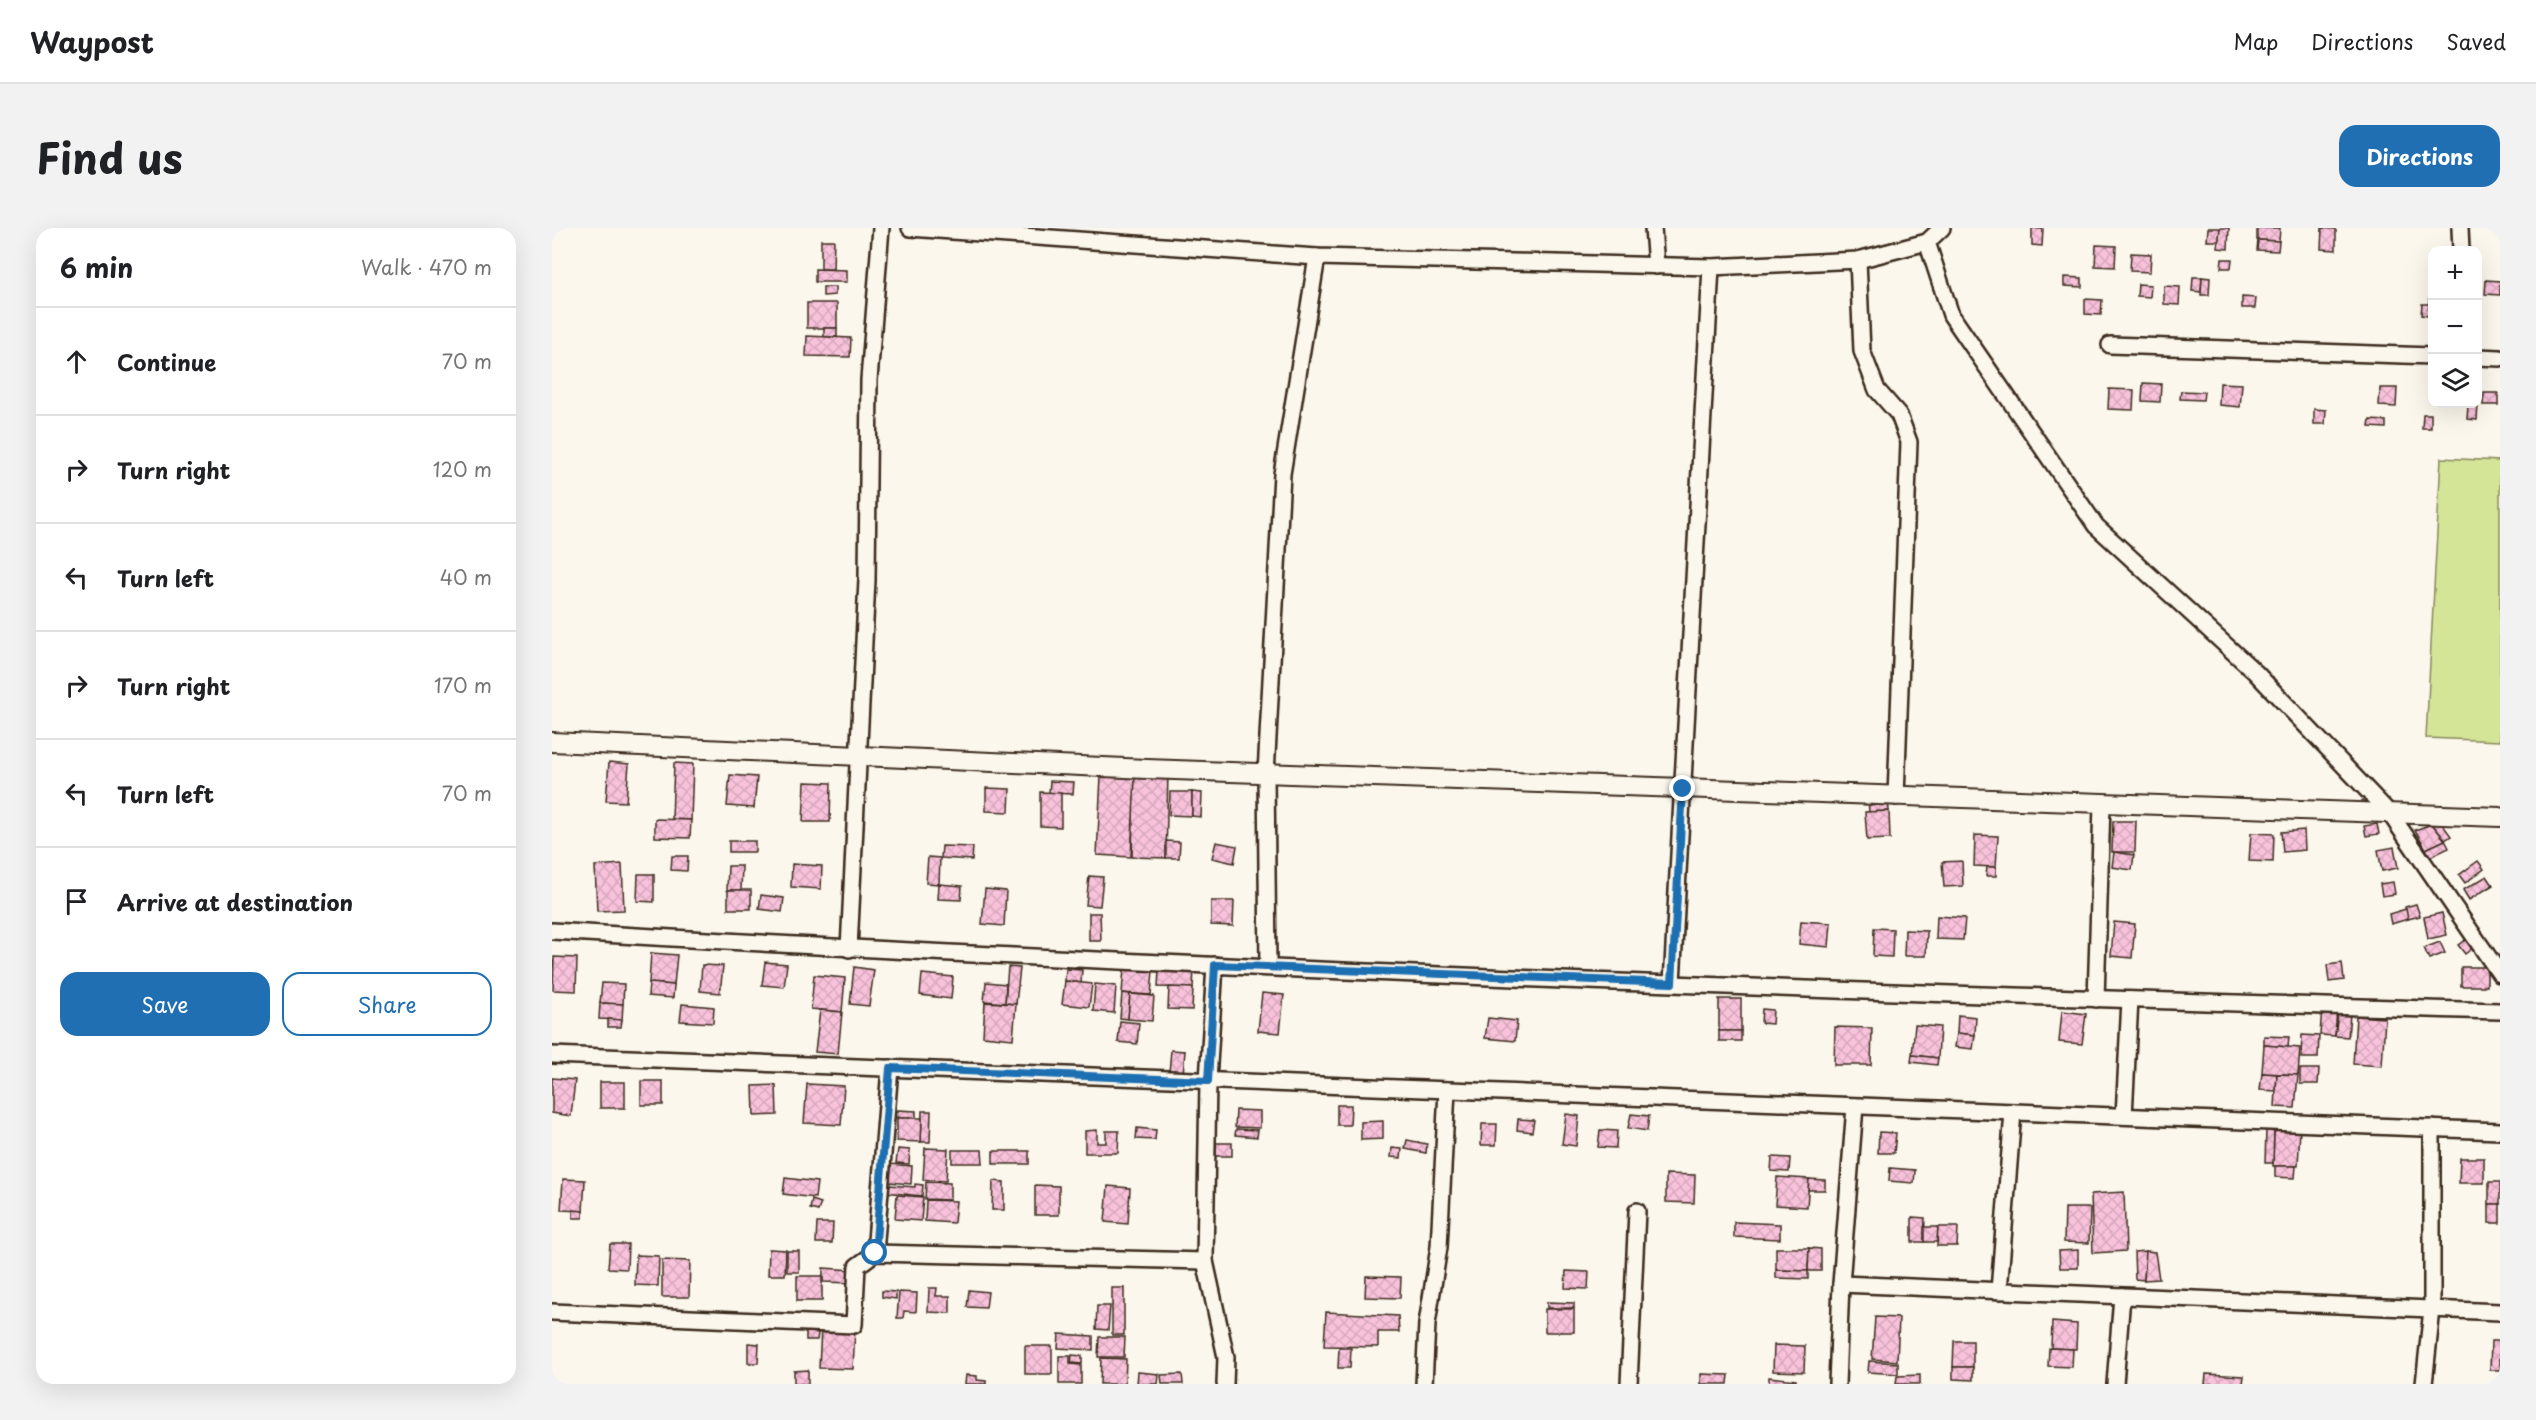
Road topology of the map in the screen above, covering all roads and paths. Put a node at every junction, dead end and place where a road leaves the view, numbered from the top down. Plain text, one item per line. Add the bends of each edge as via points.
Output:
1 (881, 228) edge
2 (910, 228) edge
3 (1653, 228) edge
4 (1942, 228) edge
5 (2460, 228) edge
6 (1927, 242) junction
7 (2461, 246) edge
8 (1317, 257) junction
9 (1858, 260) junction
10 (1656, 266) junction
11 (1711, 267) junction
12 (2110, 345) dead end
13 (2428, 356) edge
14 (2482, 357) edge
15 (2500, 358) edge
16 (552, 742) edge
17 (858, 756) junction
18 (1266, 774) junction
19 (1683, 789) junction
20 (1896, 797) junction
21 (2102, 804) junction
22 (2391, 814) junction
23 (2500, 817) edge
24 (552, 931) edge
25 (849, 949) junction
26 (1215, 965) junction
27 (1268, 967) junction
28 (2500, 974) edge
29 (1672, 983) junction
30 (2096, 999) junction
31 (2130, 1000) junction
32 (2500, 1011) edge
33 (552, 1055) edge
34 (890, 1068) junction
35 (1208, 1081) junction
36 (1447, 1090) junction
37 (1855, 1106) junction
38 (2013, 1112) junction
39 (2124, 1116) junction
40 (2432, 1128) junction
41 (2500, 1131) edge
42 (1637, 1211) dead end
43 (875, 1253) junction
44 (1205, 1261) junction
45 (1841, 1284) junction
46 (1999, 1291) junction
47 (2122, 1296) junction
48 (2432, 1309) junction
49 (552, 1312) edge
50 (2500, 1312) edge
51 (1226, 1384) edge
52 (1424, 1384) edge
53 (1629, 1384) edge
54 (1837, 1384) edge
55 (2115, 1384) edge
56 (2424, 1384) edge

1 - 17 street via 868,380 867,580
2 - 8 street
3 - 10 street
4 - 6 street
5 - 7 street
6 - 9 street
6 - 22 street via 1951,315 2096,526 2255,672
8 - 10 street
8 - 18 street via 1282,474
9 - 11 street
9 - 20 street via 1862,351 1877,390 1899,415 1909,442
10 - 11 street
11 - 19 street
12 - 13 street
14 - 15 street
16 - 17 street
17 - 18 street
17 - 25 street
18 - 19 street
18 - 27 street
19 - 20 street
19 - 29 street
20 - 21 street
21 - 22 street
21 - 30 street
22 - 23 street
22 - 28 street
24 - 25 street
25 - 26 street
26 - 27 street
26 - 35 street
27 - 29 street
29 - 30 street
30 - 31 street
31 - 32 street
31 - 39 street
33 - 34 street
34 - 35 street
34 - 43 street
35 - 36 street
35 - 44 street
36 - 37 street
36 - 52 street via 1439,1247 1427,1324
37 - 38 street
37 - 45 street
38 - 39 street
38 - 46 street
39 - 40 street
40 - 41 street
40 - 48 street
42 - 53 street
43 - 44 street
43 - 49 street via 857,1266 854,1325
44 - 51 street via 1227,1357
45 - 46 street
45 - 54 street
46 - 47 street
47 - 48 street
47 - 55 street
48 - 50 street
48 - 56 street

